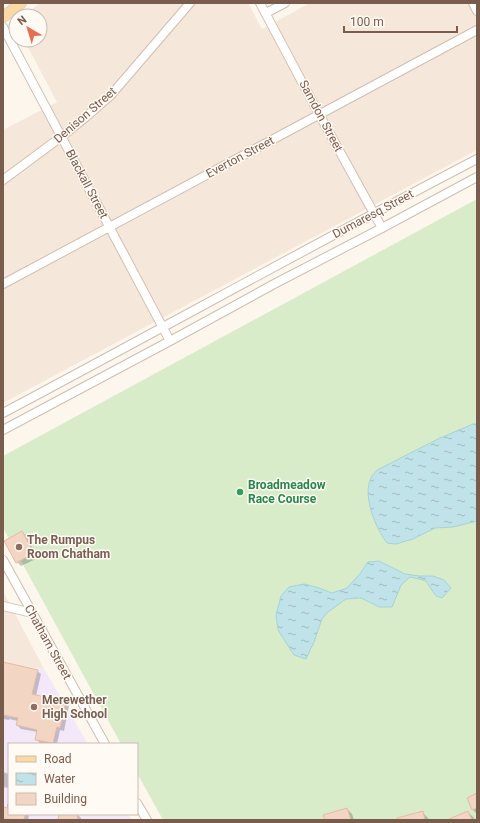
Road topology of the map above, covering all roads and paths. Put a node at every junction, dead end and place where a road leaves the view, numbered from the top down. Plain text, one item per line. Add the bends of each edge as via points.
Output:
1 (21, 3) edge
2 (190, 3) edge
3 (260, 3) edge
4 (286, 3) edge
5 (473, 3) edge
6 (477, 11) edge
7 (266, 13) junction
8 (3, 17) edge
9 (3, 27) edge
10 (477, 30) edge
11 (319, 114) junction
12 (61, 137) junction
13 (477, 159) edge
14 (477, 177) edge
15 (3, 180) edge
16 (374, 213) junction
17 (110, 227) junction
18 (382, 228) junction
19 (268, 270) junction
20 (276, 283) junction
21 (3, 284) edge
22 (163, 328) junction
23 (170, 341) junction
24 (77, 374) junction
25 (84, 387) junction
26 (3, 414) edge
27 (3, 430) edge
28 (3, 560) edge
29 (3, 606) edge
30 (32, 613) junction
31 (104, 743) edge
32 (138, 804) edge
33 (147, 820) edge

1 - 8 main road
2 - 12 street, Denison Street via 112,95
3 - 7 street, Samdon Street
4 - 7 street
5 - 6 street
7 - 11 street, Samdon Street
9 - 12 street, Blackall Street
10 - 11 street, Everton Street
11 - 16 street, Samdon Street
11 - 17 street, Everton Street
12 - 15 street, Denison Street
12 - 17 street, Blackall Street
13 - 16 street, Dumaresq Street
14 - 18 street, Dumaresq Street
16 - 18 street, Samdon Street
16 - 19 street, Dumaresq Street
17 - 21 street, Everton Street
17 - 22 street, Blackall Street
18 - 20 street, Dumaresq Street
19 - 20 street
19 - 22 street, Dumaresq Street
20 - 23 street, Dumaresq Street
22 - 23 street, Blackall Street
22 - 24 street, Dumaresq Street
23 - 25 street, Dumaresq Street
24 - 25 street
24 - 26 street, Dumaresq Street
25 - 27 street, Dumaresq Street
28 - 30 street, Chatham Street
29 - 30 street
30 - 31 street, Chatham Street
32 - 33 street

